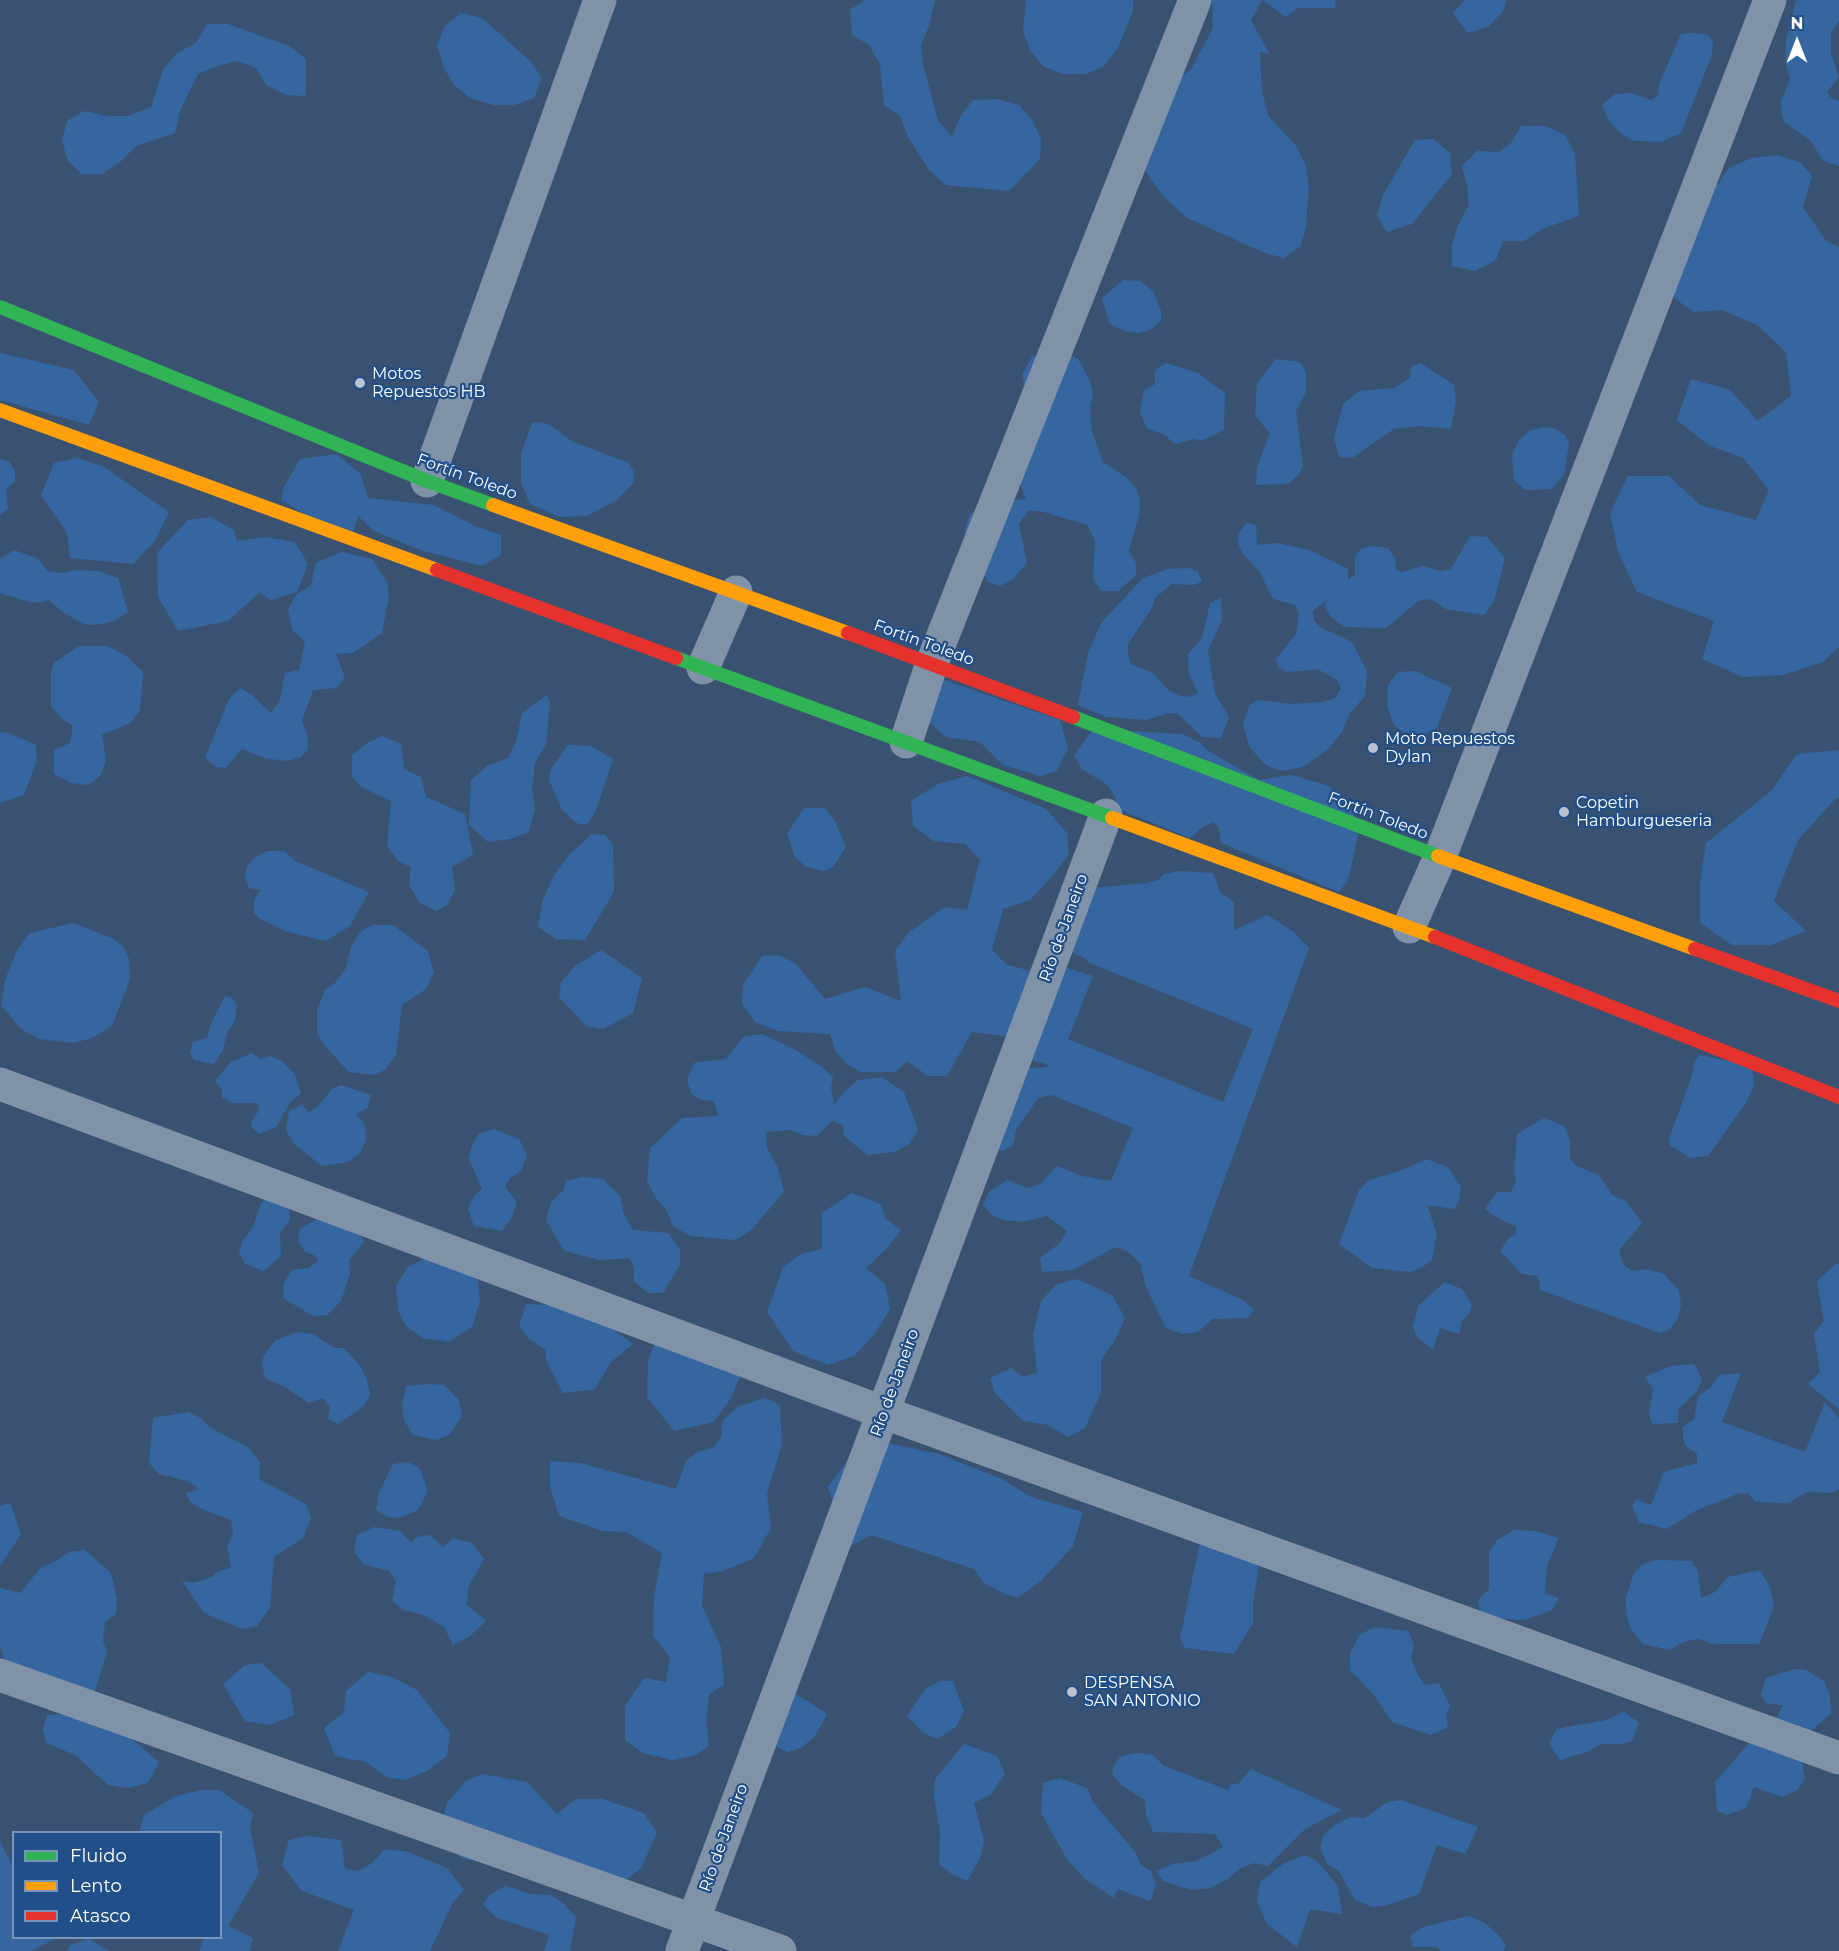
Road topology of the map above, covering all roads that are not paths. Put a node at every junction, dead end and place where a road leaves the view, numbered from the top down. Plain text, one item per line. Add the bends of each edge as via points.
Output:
1 (600, 0) edge
2 (1195, 0) edge
3 (1770, 0) edge
4 (0, 307) edge
5 (0, 410) edge
6 (427, 481) junction
7 (736, 592) junction
8 (932, 663) junction
9 (703, 668) junction
10 (906, 742) junction
11 (1106, 815) junction
12 (1440, 857) junction
13 (1409, 927) junction
14 (1839, 1002) edge
15 (0, 1084) edge
16 (1839, 1096) edge
17 (885, 1413) junction
18 (0, 1675) edge
19 (1839, 1758) edge
20 (693, 1921) junction
21 (682, 1951) edge
22 (780, 1951) edge

1 - 6 street
2 - 8 street
3 - 12 street
4 - 6 street, Fortín Toledo
5 - 9 street
6 - 7 street, Fortín Toledo
7 - 8 street, Fortín Toledo
7 - 9 street
8 - 10 street
8 - 12 street, Fortín Toledo
9 - 10 street
10 - 11 street
11 - 13 street
11 - 17 street, Río de Janeiro
12 - 13 street
12 - 14 street, Fortín Toledo
13 - 16 street
15 - 17 street
17 - 19 street
17 - 20 street, Río de Janeiro
18 - 20 street
20 - 21 street, Río de Janeiro
20 - 22 street

